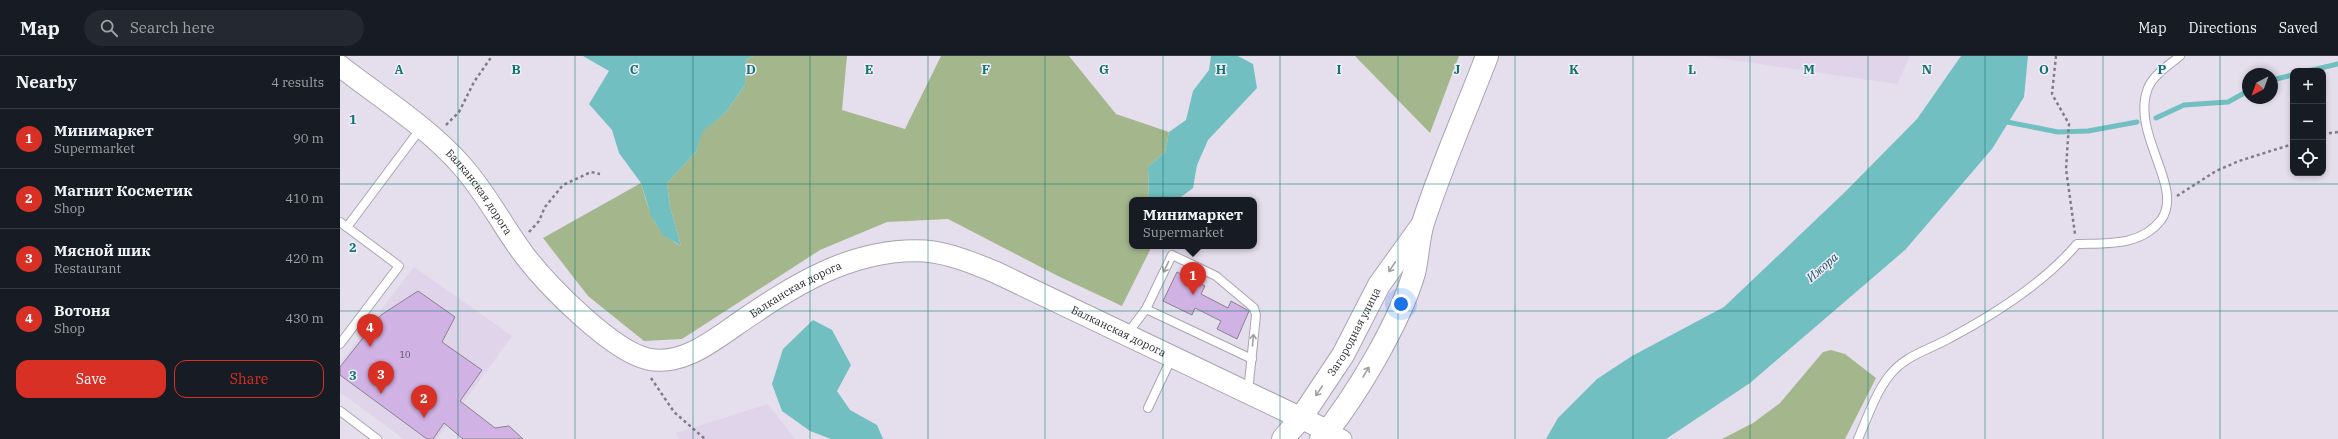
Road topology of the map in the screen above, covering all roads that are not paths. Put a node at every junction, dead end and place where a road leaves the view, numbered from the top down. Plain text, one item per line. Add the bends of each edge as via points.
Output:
1 (1487, 56) edge
2 (2180, 56) edge
3 (340, 66) edge
4 (427, 133) junction
5 (340, 222) edge
6 (1423, 224) junction
7 (347, 227) junction
8 (1146, 309) junction
9 (1126, 334) junction
10 (340, 344) edge
11 (1173, 357) junction
12 (1252, 359) junction
13 (1248, 393) junction
14 (1148, 408) dead end
15 (340, 411) edge
16 (1301, 418) junction
17 (1331, 436) edge
18 (377, 439) edge
19 (1283, 439) edge
20 (1858, 439) edge

1 - 6 main road, Загородная улица
2 - 20 lane via 2155,77 2146,96 2146,130 2167,184 2166,214 2155,228 2140,238 2078,244 2047,276 2027,290 1950,338 1902,362 1889,376
3 - 4 street, Балканская дорога
4 - 7 lane
4 - 9 street, Балканская дорога via 462,166 486,195 525,256 555,290 623,349 649,360 677,358 702,348 804,281 862,257 892,251 927,251 965,260
5 - 7 lane
6 -> 16 main road, Загородная улица via 1380,285 1343,355
17 -> 6 main road, Загородная улица via 1400,307 1414,274
7 - 10 lane via 399,266
8 - 9 lane
8 - 12 lane
12 -> 8 lane via 1256,315 1254,308 1216,276 1172,255
9 - 11 street, Балканская дорога
11 - 13 street, Балканская дорога
11 - 14 lane
12 - 13 lane
13 - 16 street, Балканская дорога
15 - 18 lane
16 - 17 street, Балканская дорога
16 - 19 main road, Загородная улица

